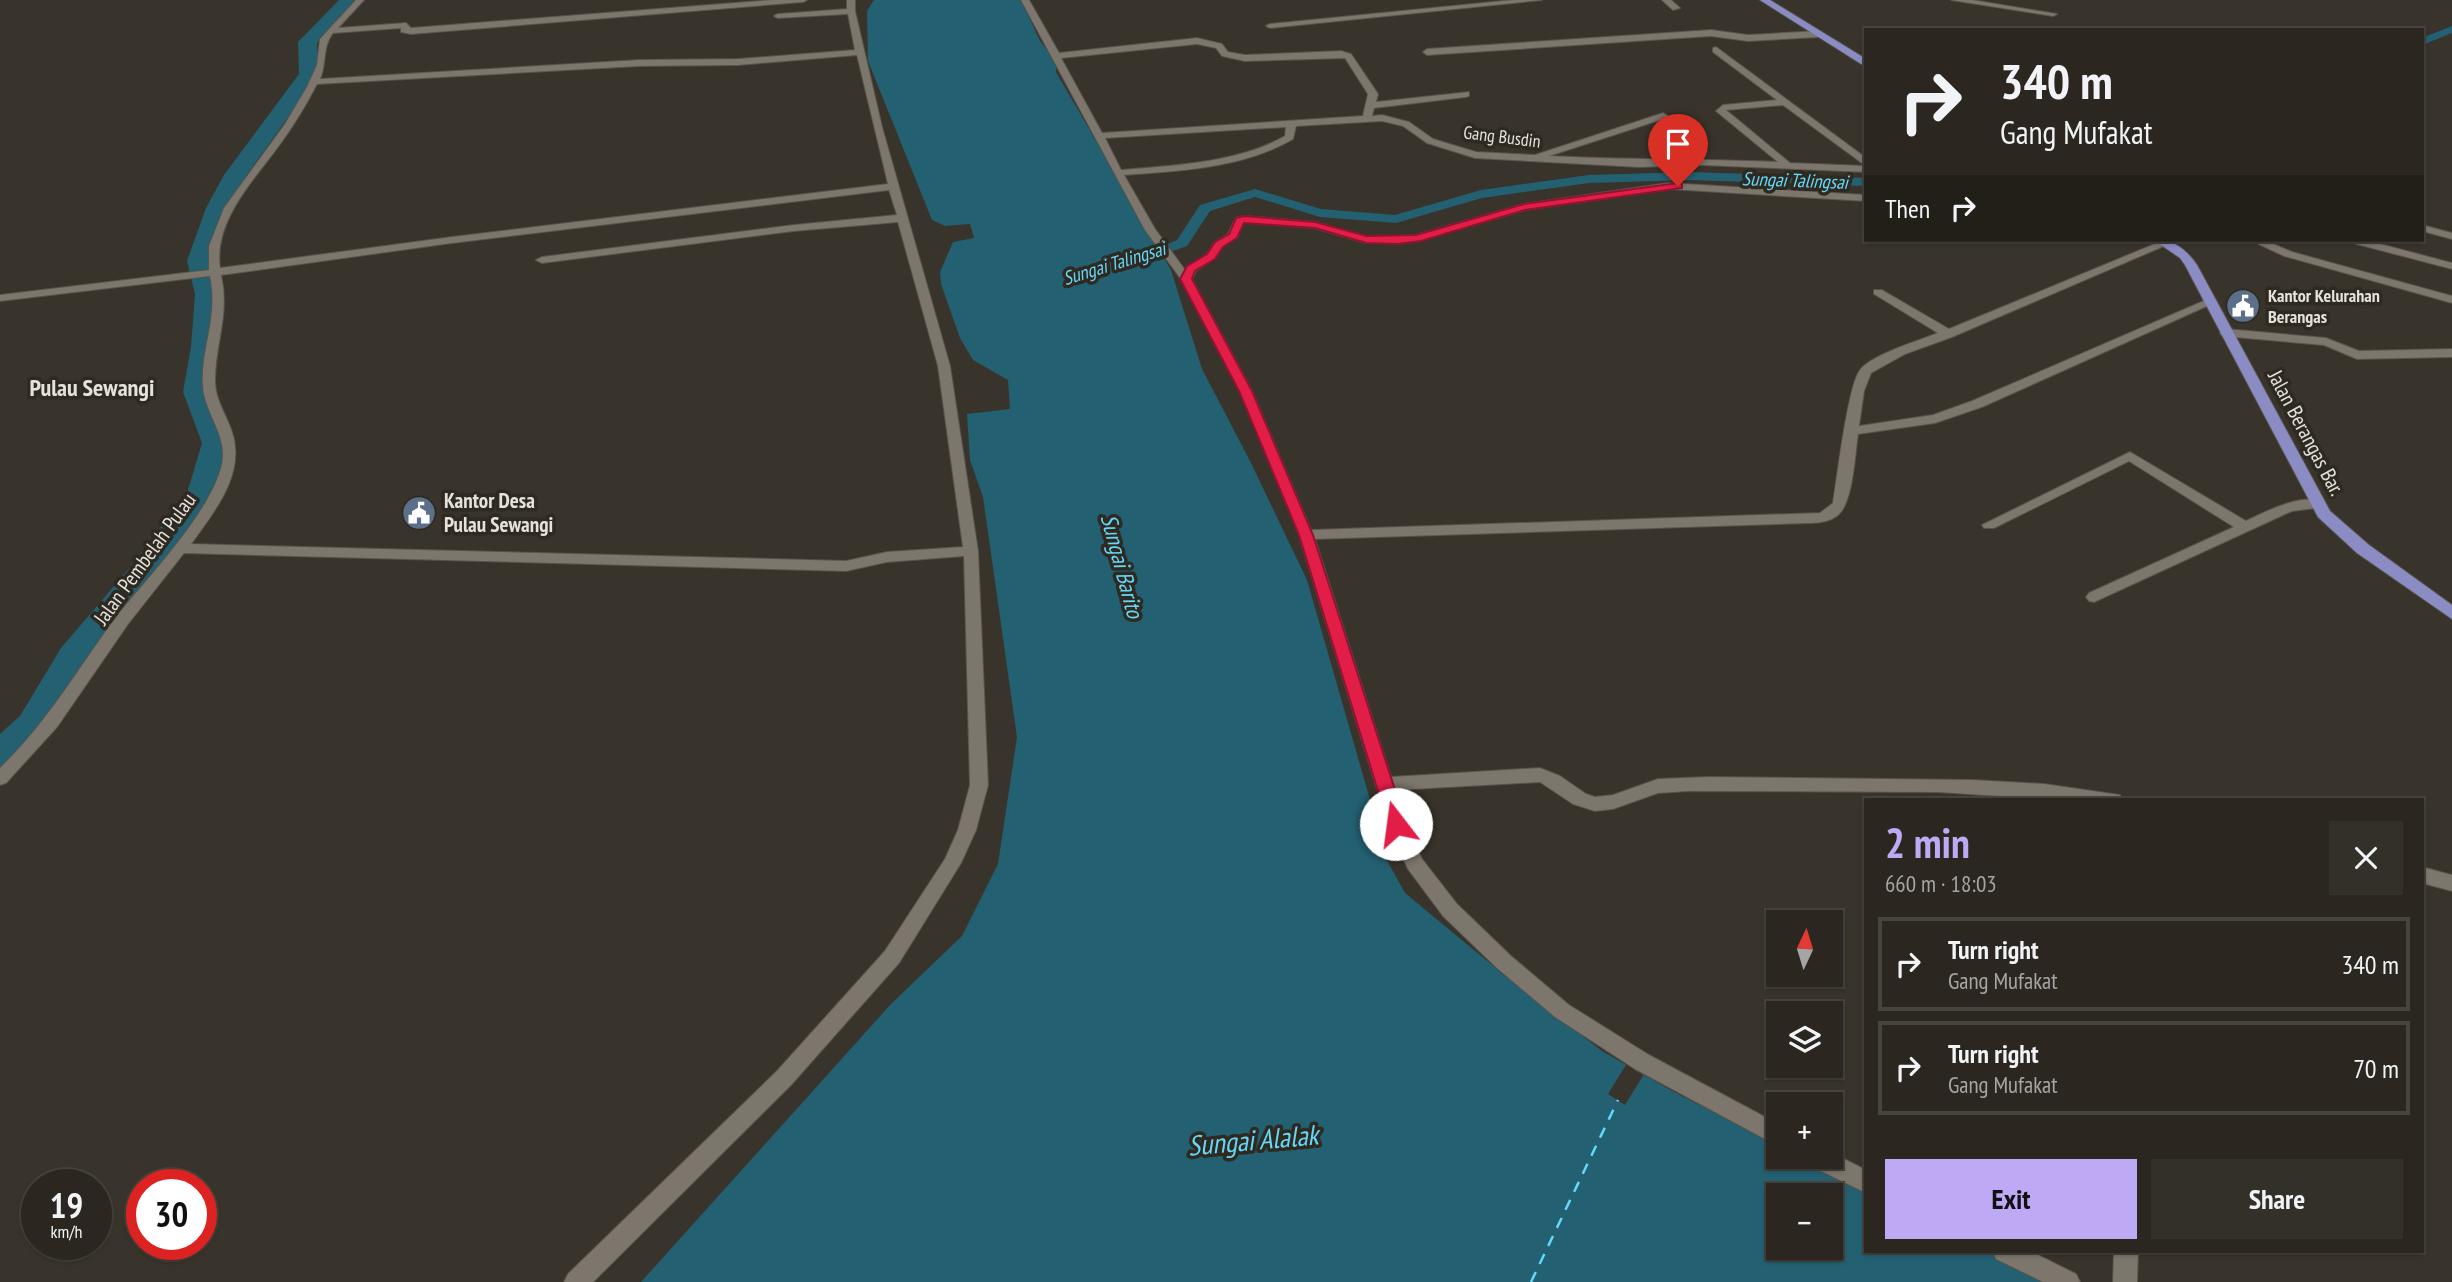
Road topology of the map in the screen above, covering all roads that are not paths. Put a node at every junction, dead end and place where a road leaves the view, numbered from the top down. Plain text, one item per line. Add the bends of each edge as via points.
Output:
1 (360, 0) edge
2 (803, 0) edge
3 (1025, 0) edge
4 (1538, 0) edge
5 (1666, 0) edge
6 (1764, 0) edge
7 (1955, 0) edge
8 (851, 5) edge
9 (1676, 8) dead end
10 (2053, 15) dead end
11 (778, 16) dead end
12 (1270, 26) dead end
13 (332, 31) junction
14 (1819, 34) junction
15 (1716, 50) dead end
16 (860, 52) junction
17 (1427, 52) dead end
18 (1057, 56) junction
19 (1864, 63) edge
20 (313, 82) junction
21 (1466, 94) dead end
22 (1784, 102) junction
23 (1372, 105) junction
24 (1663, 116) dead end
25 (1367, 118) junction
26 (1291, 123) junction
27 (1099, 136) junction
28 (1530, 158) junction
29 (1864, 162) edge
30 (1787, 165) junction
31 (1864, 169) edge
32 (1118, 173) junction
33 (895, 187) junction
34 (1864, 198) edge
35 (904, 218) junction
36 (2424, 229) edge
37 (2452, 236) edge
38 (2163, 242) edge
39 (2260, 242) edge
40 (2360, 242) edge
41 (541, 260) dead end
42 (2452, 267) edge
43 (210, 272) junction
44 (1184, 277) junction
45 (1878, 292) dead end
46 (0, 298) edge
47 (2452, 300) edge
48 (2210, 302) junction
49 (2226, 333) junction
50 (1948, 334) junction
51 (2452, 354) edge
52 (1852, 431) junction
53 (2316, 503) junction
54 (1989, 524) dead end
55 (2246, 528) junction
56 (1306, 535) junction
57 (178, 548) junction
58 (971, 551) junction
59 (2094, 597) dead end
60 (2452, 613) edge
61 (0, 778) edge
62 (1386, 784) junction
63 (2098, 798) edge
64 (2424, 876) edge
65 (2452, 883) edge
66 (1766, 1129) edge
67 (1841, 1169) edge
68 (1864, 1181) edge
69 (2008, 1253) edge
70 (2126, 1253) edge
71 (576, 1282) edge
72 (2068, 1282) edge
73 (2125, 1282) edge

1 - 13 street, Jalan Pembelah Pulau
2 - 13 street via 411,31 403,25
3 - 18 street
4 - 12 street
5 - 9 street
6 - 14 main road
7 - 10 street
8 - 11 street
8 - 16 street
13 - 20 street, Jalan Pembelah Pulau via 321,45 321,65
14 - 17 street via 1748,38 1712,33
14 - 19 main road
15 - 22 street
16 - 20 street
16 - 33 street
18 - 23 street via 1197,41 1245,58 1341,54 1348,56 1373,94
18 - 27 street
20 - 43 street, Jalan Pembelah Pulau via 298,110 238,191 214,248
21 - 23 street
22 - 29 street
22 - 30 street via 1721,111
23 - 25 street
24 - 28 street
25 - 26 street, Gang Busdin
25 - 28 street, Gang Busdin via 1398,120 1430,141 1464,152
26 - 27 street, Gang Busdin
26 - 32 street via 1290,137 1266,148 1213,161
27 - 32 street
28 - 30 street, Gang Busdin
30 - 31 street, Gang Busdin
32 - 44 street
33 - 35 street
33 - 43 street
34 - 44 street via 1669,186 1524,207 1417,239 1398,240 1366,240 1315,225 1244,219 1233,236
35 - 41 street
35 - 58 street via 944,366
36 - 37 street
38 - 48 main road, Jalan Berangas Bar. via 2192,265
38 - 50 street
39 - 47 street
40 - 42 street
43 - 46 street
43 - 57 street, Jalan Pembelah Pulau via 220,305 209,390 227,435 229,463 208,508
44 - 56 street via 1246,391
45 - 50 street
48 - 49 main road, Jalan Berangas Bar.
48 - 52 street via 1936,419
49 - 51 street via 2326,342 2357,355
49 - 53 main road, Jalan Berangas Bar.
50 - 52 street via 1865,370
52 - 56 street via 1840,503 1836,513 1820,518
53 - 55 street via 2289,507
53 - 60 main road, Jalan Berangas Bar. via 2332,524 2362,549
54 - 55 street via 2130,456
55 - 59 street
56 - 62 street
57 - 58 street via 846,566 887,557
57 - 61 street, Jalan Pembelah Pulau via 61,712
58 - 71 street via 979,785 952,863 892,957 784,1078
62 - 63 street via 1540,775 1549,776 1587,803 1600,804 1664,785 1917,785
62 - 66 street via 1396,824 1415,864 1450,910 1504,962 1586,1027
64 - 65 street
67 - 68 street
69 - 72 street
70 - 73 street

